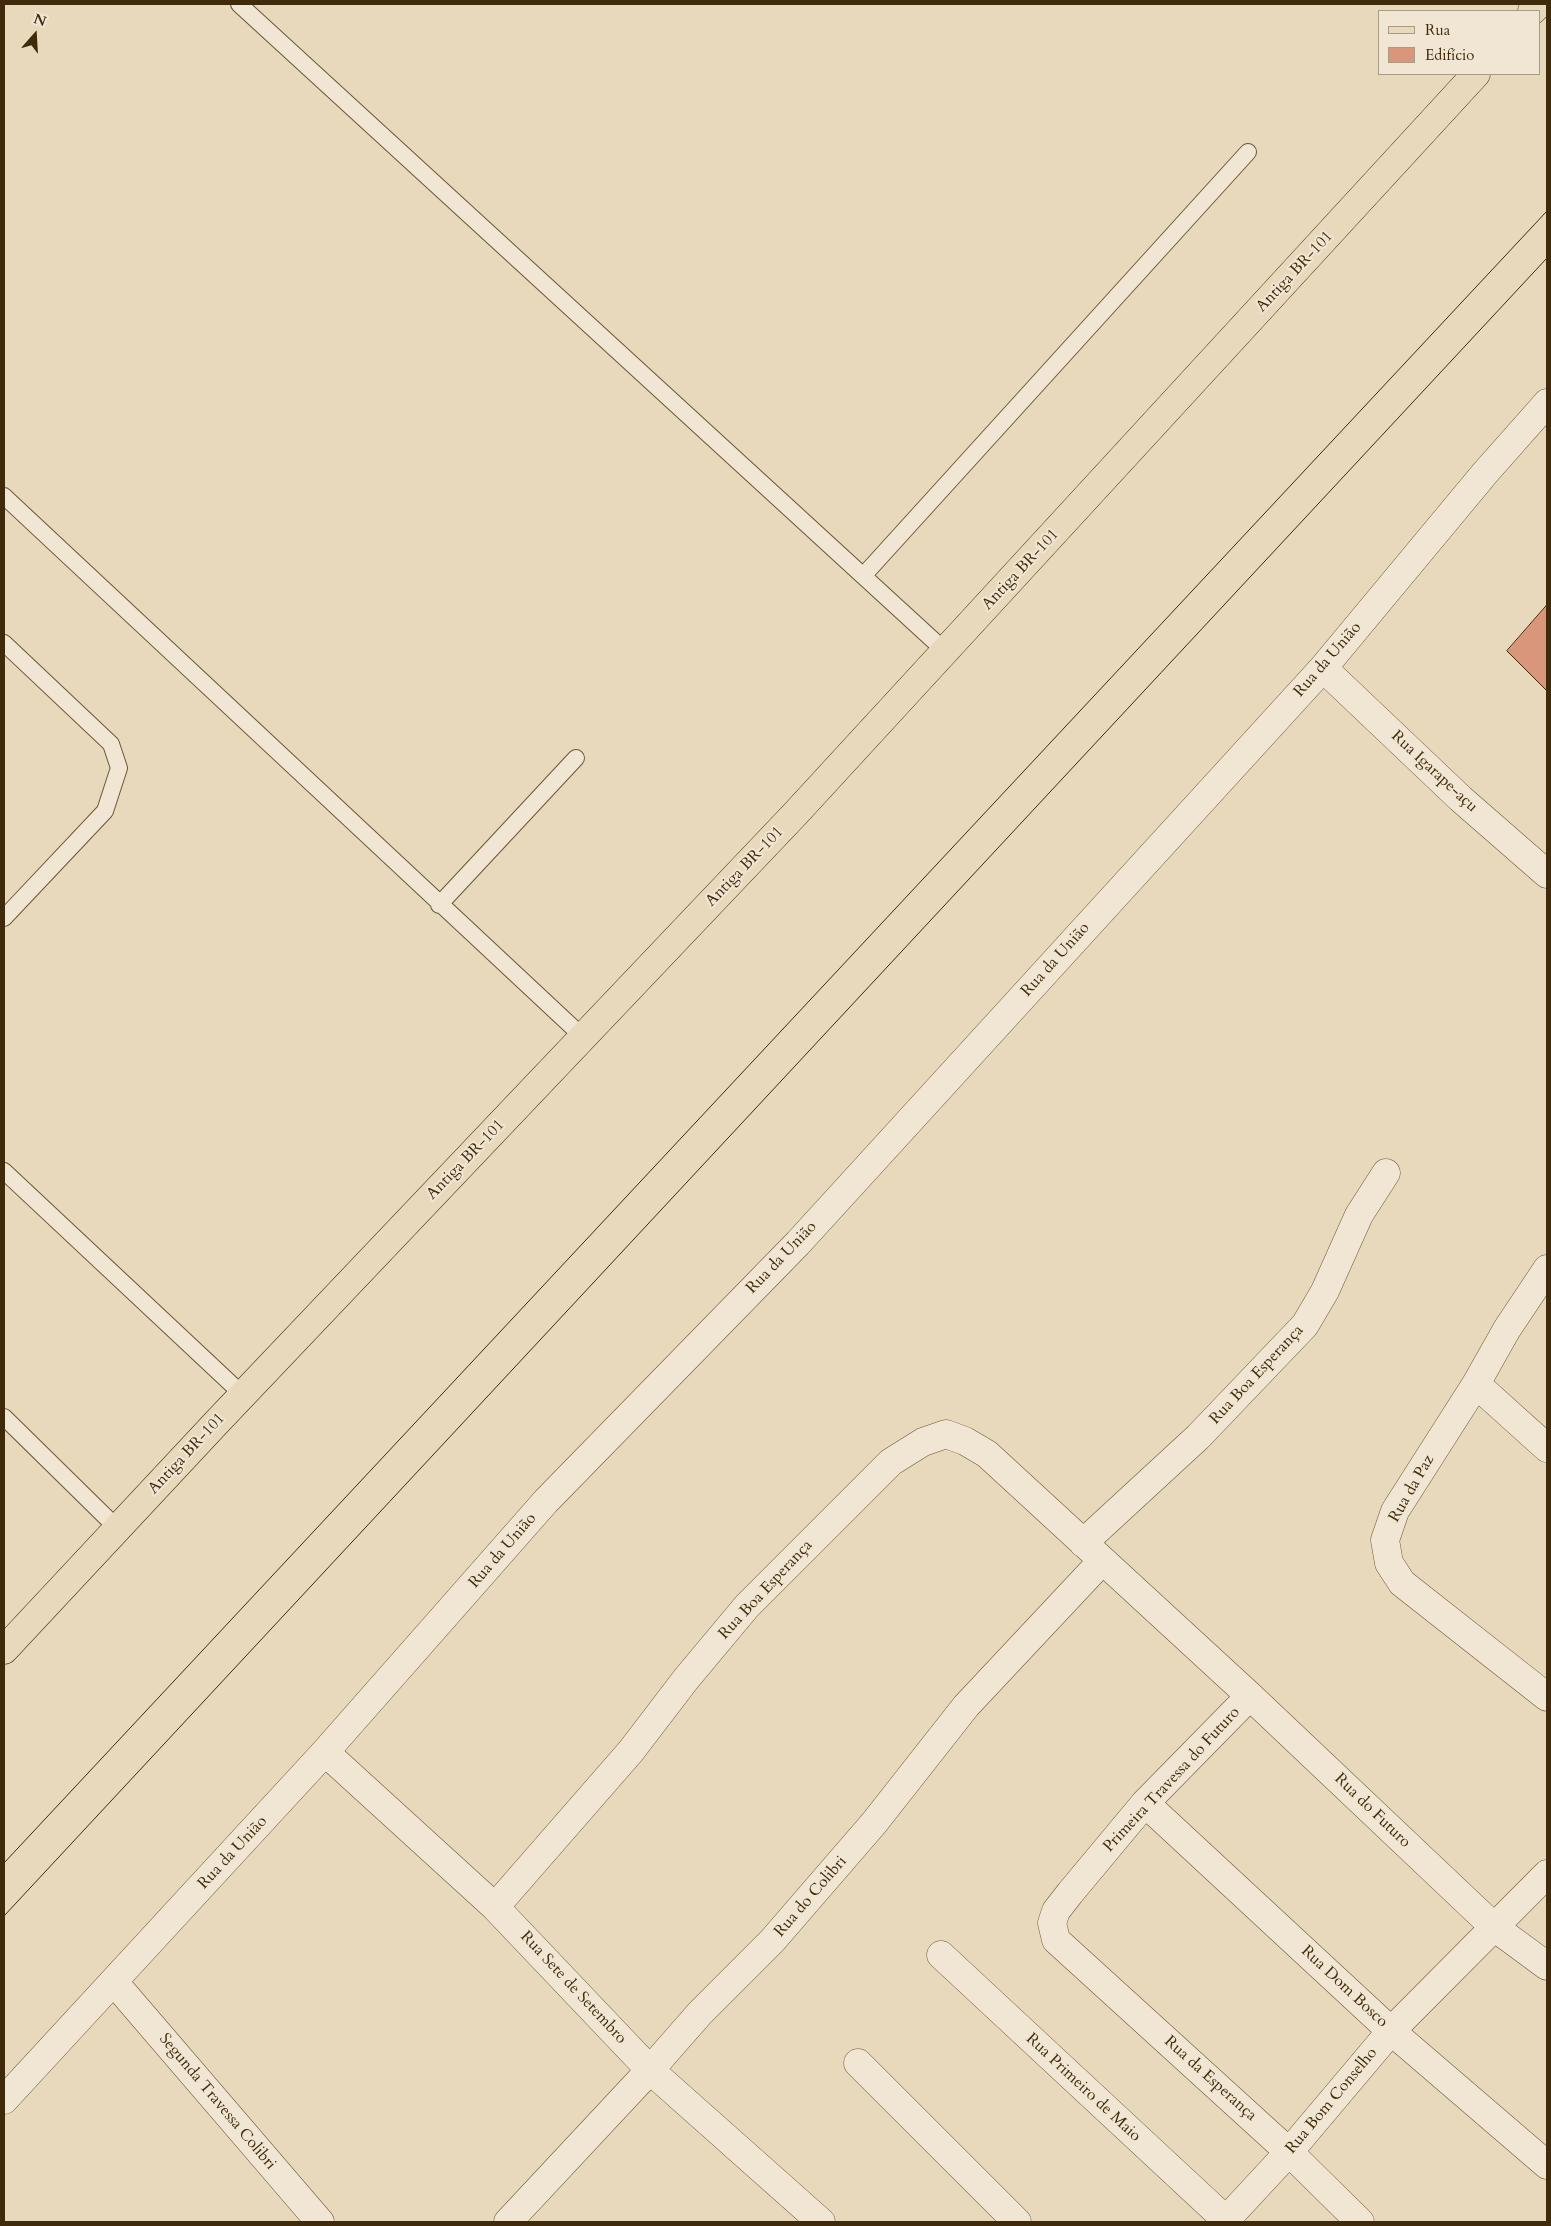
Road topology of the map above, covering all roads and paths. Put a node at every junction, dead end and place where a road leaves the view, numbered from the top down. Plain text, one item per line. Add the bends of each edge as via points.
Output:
1 (239, 4) edge
2 (1475, 75) edge
3 (1248, 152) dead end
4 (1547, 403) edge
5 (4, 496) edge
6 (862, 576) junction
7 (4, 643) edge
8 (945, 651) junction
9 (1323, 668) junction
10 (576, 758) dead end
11 (1547, 874) edge
12 (439, 905) junction
13 (4, 918) edge
14 (583, 1037) junction
15 (4, 1172) edge
16 (1386, 1172) dead end
17 (1547, 1269) edge
18 (1476, 1384) junction
19 (243, 1395) junction
20 (4, 1417) edge
21 (1547, 1448) edge
22 (117, 1528) junction
23 (1083, 1543) junction
24 (1102, 1561) junction
25 (4, 1650) edge
26 (1250, 1696) junction
27 (1547, 1697) edge
28 (325, 1752) junction
29 (1145, 1803) junction
30 (1547, 1874) edge
31 (495, 1906) junction
32 (1494, 1927) junction
33 (1056, 1940) joint
34 (941, 1955) dead end
35 (1547, 1966) edge
36 (114, 1982) junction
37 (1392, 2030) junction
38 (858, 2063) dead end
39 (650, 2070) junction
40 (4, 2100) edge
41 (1289, 2152) junction
42 (1547, 2165) edge
43 (1225, 2221) edge
44 (320, 2222) edge
45 (508, 2222) edge
46 (822, 2222) edge
47 (1017, 2222) edge
48 (1360, 2222) edge

1 - 6 lane
2 - 8 main road, Antiga BR-101
3 - 6 lane
4 - 9 street, Rua da União
5 - 12 lane
6 - 8 lane
7 - 13 lane via 111,744 120,768 105,811
8 - 14 main road, Antiga BR-101
9 - 11 street, Rua Igarape-açu via 1461,799
9 - 28 street, Rua da União via 798,1243 546,1501
10 - 12 lane
12 - 14 lane
14 - 19 main road, Antiga BR-101
15 - 19 lane
16 - 23 street, Rua Boa Esperança via 1359,1215 1325,1291 1305,1325 1198,1437
17 - 18 street, Rua da Paz via 1507,1329
18 - 21 street
18 - 27 street, Rua da Paz via 1395,1511 1386,1540 1389,1563 1402,1583
19 - 22 main road, Antiga BR-101
20 - 22 lane
22 - 25 main road, Antiga BR-101
23 - 24 street, Rua Boa Esperança
23 - 31 street, Rua Boa Esperança via 988,1454 946,1434 922,1442 891,1462 747,1606 631,1751
24 - 26 street, Rua Boa Esperança
24 - 39 street, Rua do Colibri via 966,1706 817,1891
26 - 29 street, Primeira Travessa do Futuro
26 - 32 street, Rua do Futuro
28 - 31 street, Rua Sete de Setembro
28 - 36 street, Rua da União
29 - 33 street, Primeira Travessa do Futuro via 1056,1911 1052,1923
29 - 37 street, Rua Dom Bosco
30 - 32 street, Rua Bom Conselho
31 - 39 street, Rua Sete de Setembro
32 - 35 street, Rua do Futuro
32 - 37 street, Rua Bom Conselho
33 - 41 street, Rua da Esperança
34 - 43 street, Rua Primeiro de Maio
36 - 40 street, Rua da União
36 - 44 street, Segunda Travessa Colibri
37 - 41 street, Rua Bom Conselho
37 - 42 street, Rua Dom Bosco
38 - 47 street
39 - 45 street, Rua do Colibri
39 - 46 street, Rua Sete de Setembro
41 - 43 street, Rua Bom Conselho
41 - 48 street, Rua da Esperança

